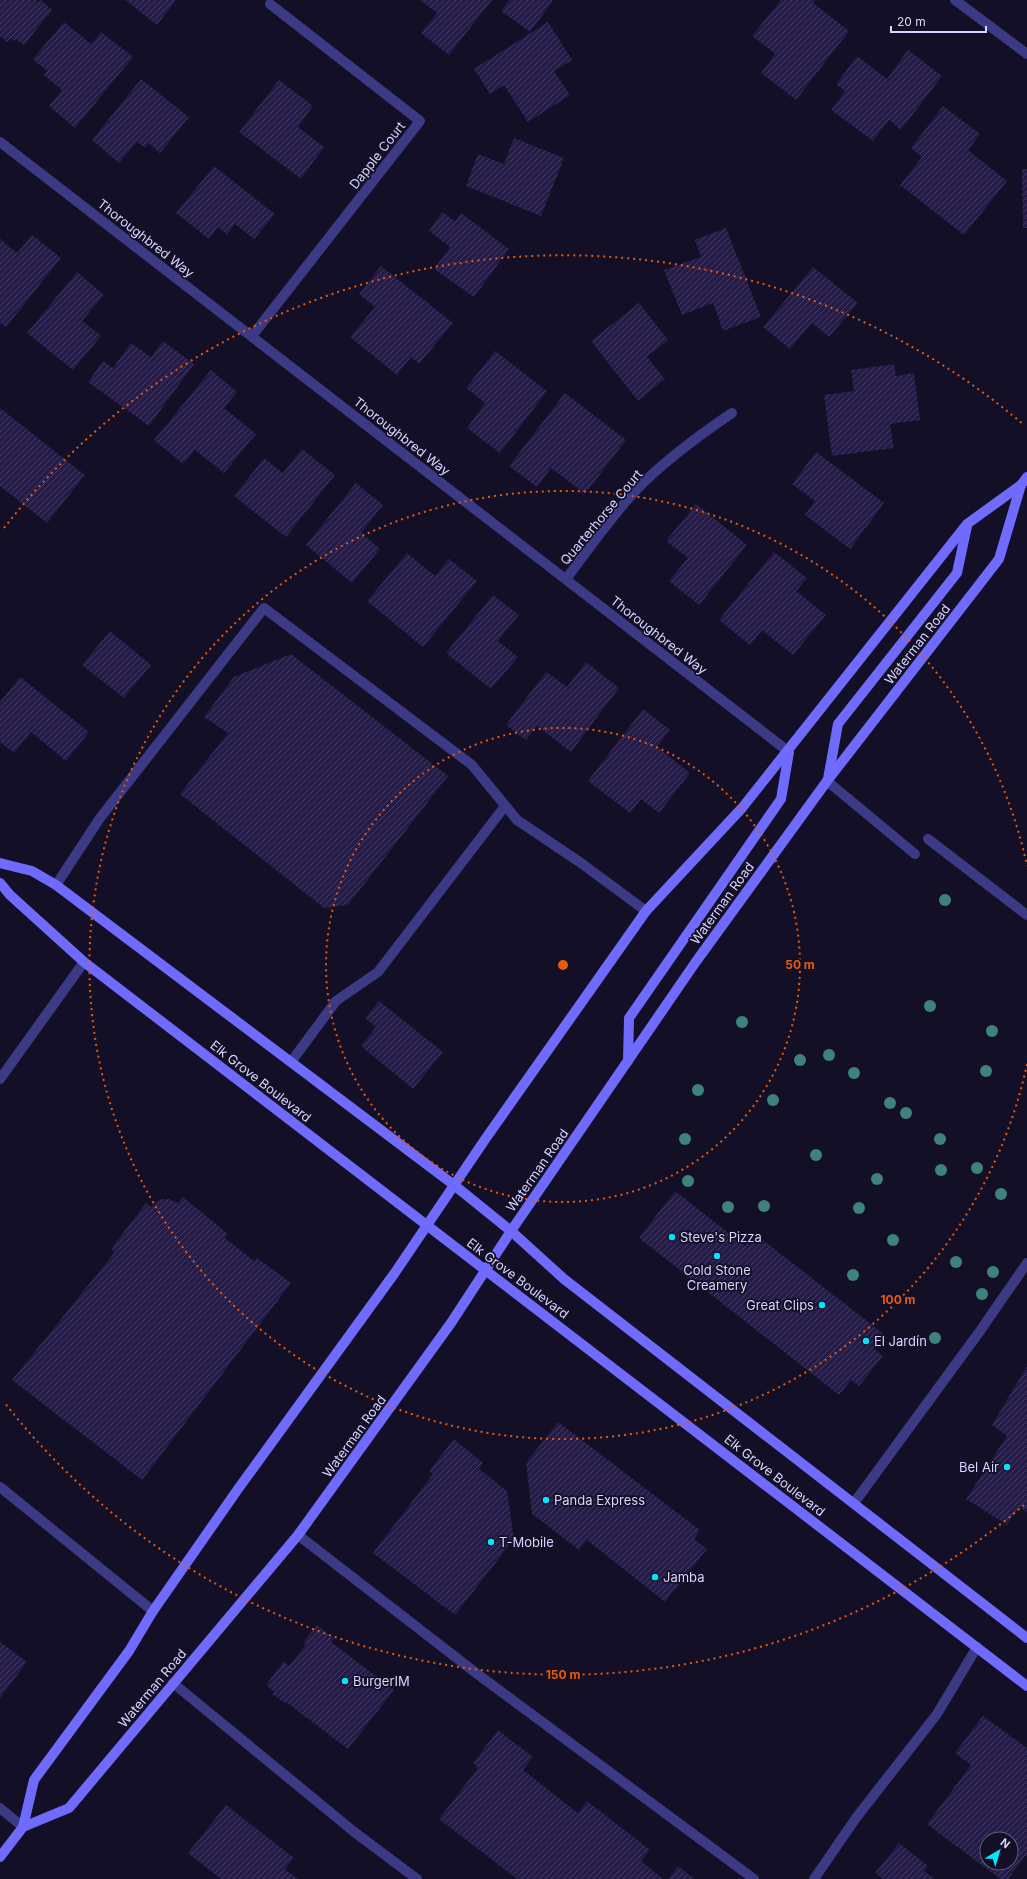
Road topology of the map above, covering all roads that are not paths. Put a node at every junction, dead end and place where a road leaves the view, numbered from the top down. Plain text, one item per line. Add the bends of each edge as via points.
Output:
1 (955, 0) edge
2 (270, 4) dead end
3 (1027, 54) edge
4 (0, 142) edge
5 (252, 336) junction
6 (732, 413) dead end
7 (1025, 484) edge
8 (967, 524) junction
9 (566, 579) junction
10 (789, 752) junction
11 (827, 781) junction
12 (505, 806) junction
13 (928, 839) dead end
14 (915, 854) dead end
15 (0, 864) edge
16 (0, 883) edge
17 (56, 885) junction
18 (646, 911) junction
19 (1027, 915) edge
20 (84, 962) junction
21 (628, 1061) junction
22 (291, 1062) junction
23 (0, 1079) edge
24 (454, 1185) junction
25 (426, 1225) junction
26 (511, 1231) junction
27 (1027, 1262) edge
28 (486, 1270) junction
29 (0, 1487) edge
30 (854, 1504) junction
31 (298, 1535) junction
32 (152, 1611) junction
33 (1027, 1638) edge
34 (977, 1647) junction
35 (173, 1683) junction
36 (1027, 1686) edge
37 (0, 1808) edge
38 (23, 1827) junction
39 (0, 1857) edge
40 (417, 1879) edge
41 (754, 1879) edge
42 (814, 1879) edge

1 - 3 street
2 - 5 street, Dapple Court via 420,120
4 - 5 street, Thoroughbred Way
5 - 9 street, Thoroughbred Way
6 - 9 street, Quarterhorse Court via 698,436 636,491
7 - 8 main road, Waterman Road
7 - 11 main road, Waterman Road via 999,559
8 - 10 main road, Waterman Road
8 - 11 main road via 957,573 838,724
9 - 10 street, Thoroughbred Way
10 - 18 main road, Waterman Road via 742,808
10 - 21 main road via 781,799 629,1018
11 - 14 street
11 - 21 main road, Waterman Road via 695,963
12 - 17 street via 472,765 264,608 100,818
12 - 18 street via 517,820
12 - 22 street via 378,972 336,1001
13 - 19 street
15 - 17 main road, Elk Grove Boulevard via 32,871
16 - 20 main road, Elk Grove Boulevard
17 - 22 main road, Elk Grove Boulevard
18 - 24 main road, Waterman Road
20 - 23 street
20 - 25 main road, Elk Grove Boulevard
21 - 26 main road, Waterman Road
22 - 24 main road, Elk Grove Boulevard
24 - 25 main road, Waterman Road
24 - 26 main road, Elk Grove Boulevard
25 - 28 main road, Elk Grove Boulevard
25 - 32 main road, Waterman Road via 394,1274
26 - 28 main road, Waterman Road
26 - 30 main road, Elk Grove Boulevard via 564,1279
27 - 30 street
28 - 31 main road, Waterman Road via 451,1323
28 - 34 main road, Elk Grove Boulevard
29 - 32 street
30 - 33 main road, Elk Grove Boulevard
31 - 35 main road, Waterman Road
31 - 41 street via 476,1673
32 - 38 main road, Waterman Road via 129,1651 34,1780
34 - 36 main road, Elk Grove Boulevard
34 - 42 street via 937,1714 856,1818
35 - 38 main road, Waterman Road via 69,1808
35 - 40 street via 353,1831
37 - 38 street
38 - 39 main road, Waterman Road

